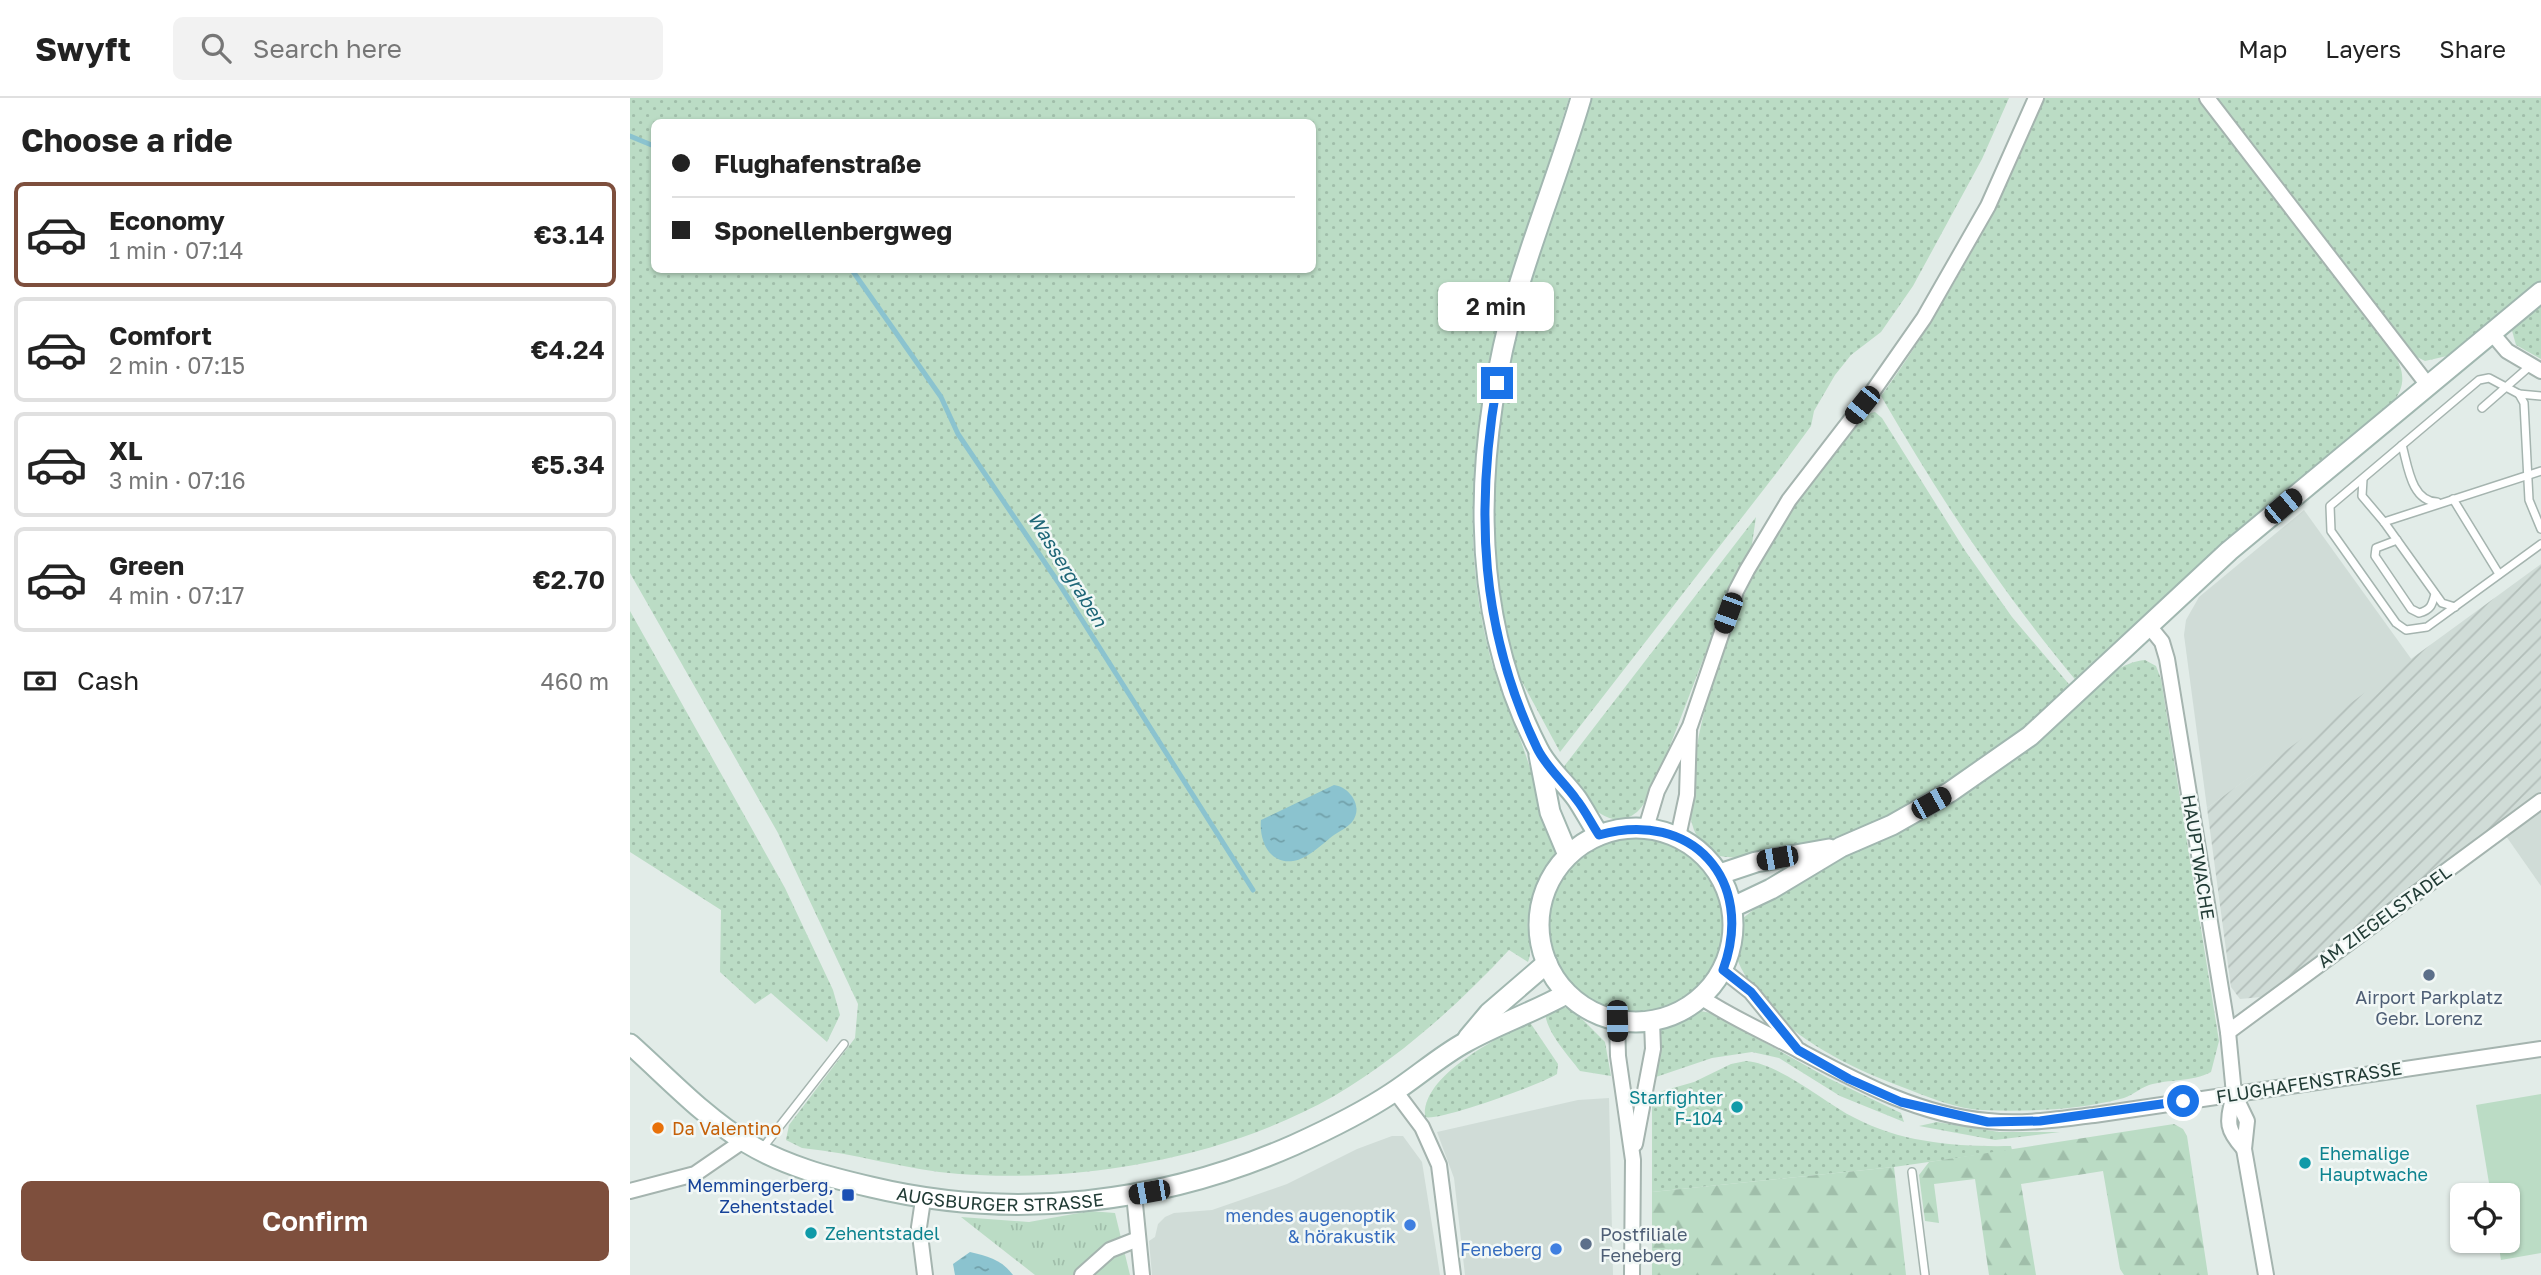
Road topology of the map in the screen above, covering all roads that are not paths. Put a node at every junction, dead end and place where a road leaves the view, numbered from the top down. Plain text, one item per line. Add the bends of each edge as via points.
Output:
1 (1581, 98) edge
2 (2036, 98) edge
3 (2207, 98) edge
4 (2541, 292) edge
5 (2491, 332) junction
6 (2535, 369) edge
7 (2427, 384) junction
8 (2507, 387) junction
9 (2519, 394) junction
10 (2541, 396) edge
11 (2482, 408) dead end
12 (2402, 445) junction
13 (2541, 471) edge
14 (2527, 475) junction
15 (2363, 478) junction
16 (2453, 499) junction
17 (2443, 502) junction
18 (2384, 522) junction
19 (2541, 529) edge
20 (2397, 540) junction
21 (2541, 544) edge
22 (2499, 574) junction
23 (2435, 594) junction
24 (2456, 607) junction
25 (2149, 625) junction
26 (1690, 726) junction
27 (1538, 751) junction
28 (2541, 801) edge
29 (1646, 828) junction
30 (1599, 835) junction
31 (1678, 837) junction
32 (1841, 847) junction
33 (1568, 855) junction
34 (1720, 874) junction
35 (1732, 907) junction
36 (1547, 963) junction
37 (1723, 970) junction
38 (1566, 993) junction
39 (1702, 998) junction
40 (1617, 1021) junction
41 (1652, 1021) junction
42 (2228, 1032) junction
43 (1465, 1042) junction
44 (630, 1044) edge
45 (844, 1044) dead end
46 (2541, 1049) edge
47 (1798, 1050) junction
48 (1395, 1091) junction
49 (2234, 1094) junction
50 (743, 1141) junction
51 (760, 1151) junction
52 (1633, 1160) junction
53 (1912, 1172) dead end
54 (630, 1191) edge
55 (1134, 1194) junction
56 (923, 1200) junction
57 (1138, 1239) junction
58 (925, 1275) edge
59 (1082, 1275) edge
60 (1142, 1275) edge
61 (1453, 1275) edge
62 (1632, 1275) edge
63 (1926, 1275) edge
64 (2266, 1275) edge

1 - 27 street via 1518,289 1485,457 1488,588 1512,689
2 - 26 street via 1988,206 1924,318 1789,500 1757,551 1736,591
3 - 7 street
4 - 5 street
5 - 6 street via 2507,351
5 - 7 street
6 - 8 lane
7 - 25 street via 2229,551
8 - 9 lane
8 - 11 lane
8 - 12 lane via 2489,378 2479,380
9 - 10 lane
9 - 14 lane via 2524,403
12 - 15 lane
12 - 17 lane via 2418,494 2426,501
13 - 14 lane
14 - 16 lane
14 - 19 lane via 2529,500
15 - 18 lane via 2362,496
15 - 24 lane via 2330,506 2331,531 2396,623 2418,631
16 - 17 lane
16 - 22 lane
17 - 18 lane
18 - 20 lane
20 - 23 lane
20 - 23 lane via 2376,548 2375,556 2411,608 2427,611
21 - 22 lane
22 - 24 lane
23 - 24 lane via 2447,607
25 - 32 street via 2040,727 1984,771 1892,825
25 - 42 street, HAUPTWACHE via 2162,642 2167,659
26 - 29 street via 1657,791
26 - 31 street via 1687,795
27 - 30 street
27 - 33 street via 1550,812
28 - 42 street, AM ZIEGELSTADEL
29 - 30 street via 1622,828
29 - 31 street
30 - 33 street
31 - 34 street via 1697,848
32 - 34 street via 1756,862
32 - 35 street
33 - 36 street via 1555,870 1539,913
34 - 35 street
35 - 37 street via 1734,932
36 - 38 street
36 - 43 street, AUGSBURGER STRASSE via 1489,1013
37 - 39 street
37 - 47 street, FLUGHAFENSTRASSE via 1751,992
38 - 40 street via 1586,1008
38 - 43 street, AUGSBURGER STRASSE
39 - 41 street via 1672,1016
39 - 47 street, FLUGHAFENSTRASSE
40 - 41 street
40 - 52 street
41 - 52 street via 1653,1049
42 - 49 street, HAUPTWACHE
43 - 48 street, AUGSBURGER STRASSE
44 - 50 street, AUGSBURGER STRASSE
45 - 51 lane
46 - 49 street, FLUGHAFENSTRASSE
47 - 49 street, FLUGHAFENSTRASSE via 1901,1102 1988,1122 2080,1117
48 - 55 street, AUGSBURGER STRASSE via 1293,1145 1198,1180
48 - 61 street via 1422,1127 1439,1165
49 - 64 street, HAUPTWACHE via 2248,1121 2244,1149
50 - 51 street, AUGSBURGER STRASSE
50 - 54 street via 695,1174
51 - 56 street, AUGSBURGER STRASSE via 835,1179
52 - 62 street
53 - 63 lane
55 - 56 street, AUGSBURGER STRASSE via 1023,1206
55 - 57 street
56 - 58 street via 919,1227
57 - 59 street via 1110,1250
57 - 60 street

